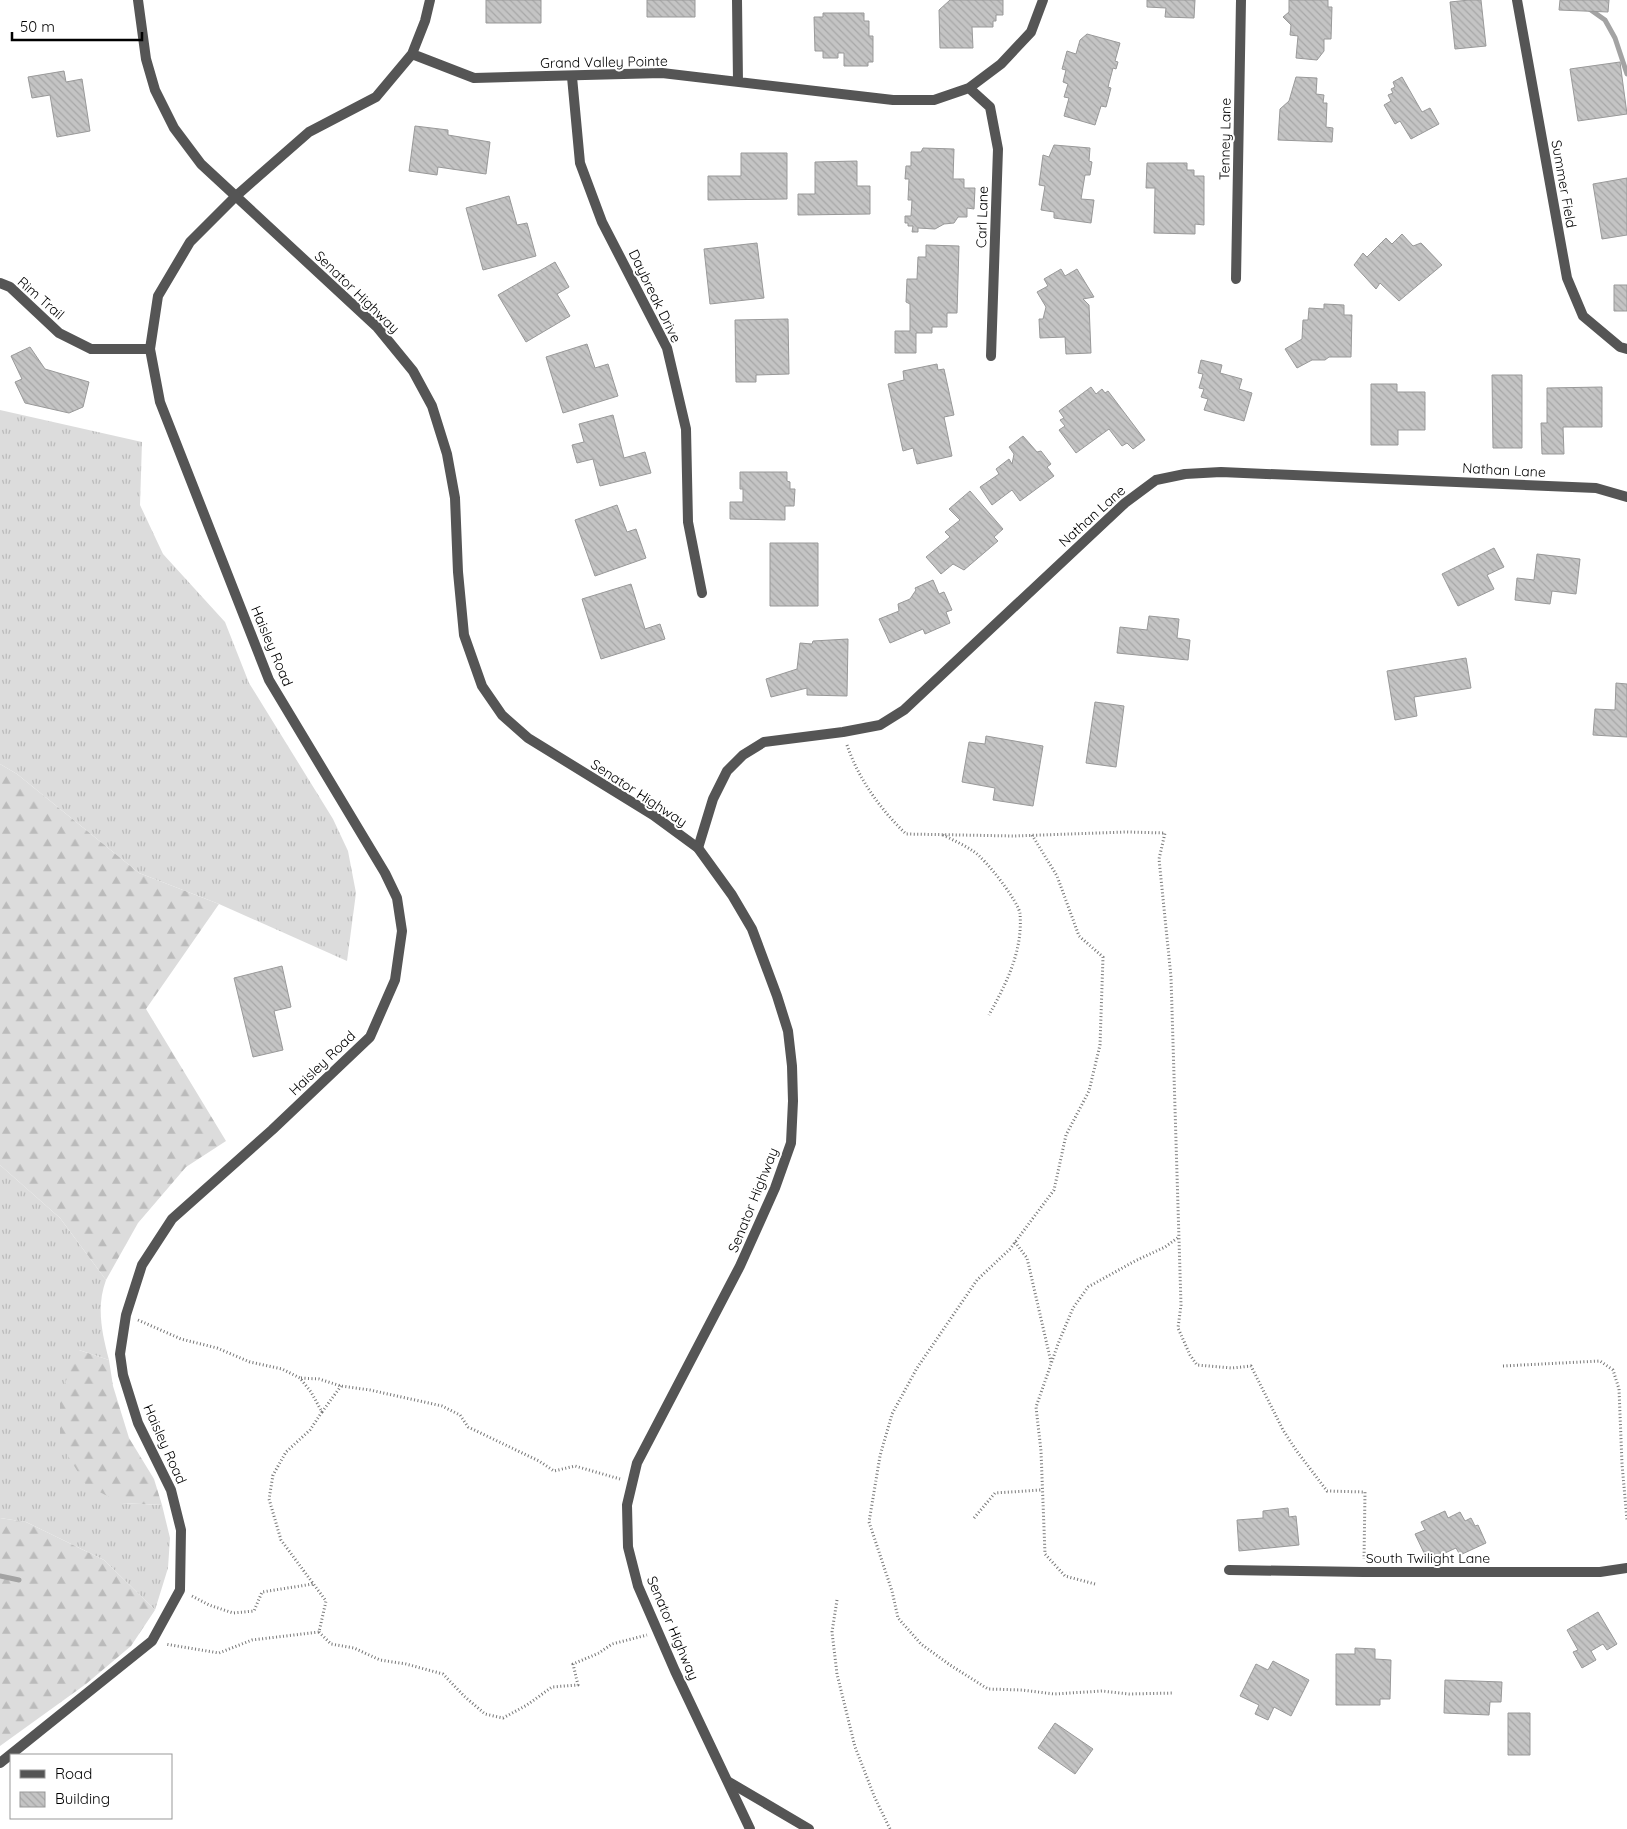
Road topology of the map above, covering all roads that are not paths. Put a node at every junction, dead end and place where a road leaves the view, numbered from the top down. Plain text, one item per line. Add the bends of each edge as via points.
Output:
1 (138, 0) edge
2 (430, 0) edge
3 (737, 0) edge
4 (1043, 0) edge
5 (1242, 0) edge
6 (1517, 0) edge
7 (412, 54) junction
8 (572, 77) junction
9 (738, 82) junction
10 (969, 88) junction
11 (236, 196) junction
12 (1236, 279) dead end
13 (0, 284) edge
14 (150, 349) junction
15 (1627, 349) edge
16 (991, 356) dead end
17 (1627, 497) edge
18 (702, 593) dead end
19 (698, 848) junction
20 (1627, 1568) edge
21 (1229, 1570) dead end
22 (11, 1754) edge
23 (10, 1755) edge
24 (0, 1763) edge
25 (729, 1782) junction
26 (750, 1829) edge
27 (809, 1829) edge

1 - 11 street, Senator Highway via 146,59 155,90 174,128 200,164
2 - 7 street
3 - 9 street
4 - 10 street, Grand Valley Pointe via 1031,32 1001,64
5 - 12 street, Tenney Lane
6 - 15 street, Summer Field via 1567,278 1582,316 1620,347
7 - 8 street, Grand Valley Pointe via 474,78
7 - 11 street via 376,97 309,132
8 - 9 street, Grand Valley Pointe via 662,73
8 - 18 street, Daybreak Drive via 580,163 602,222 667,348 686,429 688,522
9 - 10 street, Grand Valley Pointe via 893,100 934,100
10 - 16 street, Carl Lane via 990,107 998,149
11 - 14 street, Haisley Road via 190,242 158,296
11 - 19 street, Senator Highway via 377,327 413,371 432,406 456,498 464,635 482,686 502,715 528,738 653,815
13 - 14 street, Rim Trail via 10,287 59,333 91,349
14 - 22 street, Haisley Road via 160,402 269,680 385,872 396,898 402,931 395,980 370,1037 172,1219 142,1265 126,1315 120,1354 138,1423 171,1490 181,1530 180,1590 152,1641
17 - 19 street, Nathan Lane via 1596,488 1221,472 1156,480 1125,502 904,710 880,725 764,742 743,755 727,772 712,799
19 - 25 street, Senator Highway via 732,894 752,929 778,996 788,1031 792,1066 791,1143 740,1266 637,1463 626,1504 628,1547 638,1586
20 - 21 street, South Twilight Lane via 1600,1572
23 - 24 street, Haisley Road
25 - 26 street, Senator Highway
25 - 27 street

